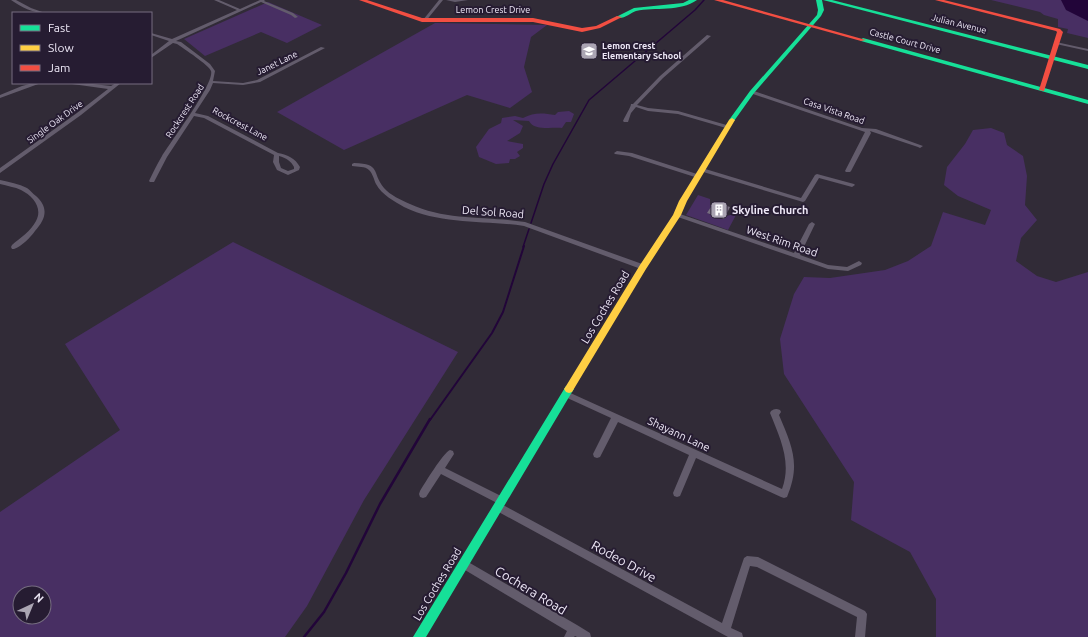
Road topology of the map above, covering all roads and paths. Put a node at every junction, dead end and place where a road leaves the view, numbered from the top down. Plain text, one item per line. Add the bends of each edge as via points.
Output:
1 (13, 0) edge
2 (216, 0) edge
3 (362, 0) edge
4 (441, 0) edge
5 (448, 0) edge
6 (466, 0) edge
7 (694, 0) edge
8 (717, 0) edge
9 (819, 0) edge
10 (826, 0) edge
11 (938, 0) edge
12 (262, 1) edge
13 (240, 10) junction
14 (40, 12) edge
15 (296, 17) dead end
16 (424, 21) junction
17 (811, 26) junction
18 (152, 34) edge
19 (709, 36) dead end
20 (173, 40) junction
21 (1058, 43) junction
22 (323, 48) dead end
23 (1088, 50) edge
24 (152, 56) edge
25 (1053, 58) junction
26 (1088, 67) edge
27 (212, 82) junction
28 (36, 84) edge
29 (80, 84) edge
30 (118, 84) edge
31 (112, 88) junction
32 (1042, 90) junction
33 (752, 92) junction
34 (0, 96) edge
35 (1088, 102) edge
36 (633, 105) junction
37 (193, 114) junction
38 (626, 120) dead end
39 (728, 128) junction
40 (863, 129) junction
41 (920, 146) dead end
42 (617, 153) dead end
43 (277, 154) dead end
44 (354, 165) dead end
45 (0, 171) edge
46 (848, 171) dead end
47 (700, 173) junction
48 (152, 181) dead end
49 (0, 182) edge
50 (852, 185) dead end
51 (677, 215) junction
52 (812, 224) dead end
53 (14, 247) dead end
54 (796, 256) junction
55 (859, 263) dead end
56 (643, 266) junction
57 (566, 394) junction
58 (777, 412) dead end
59 (616, 417) junction
60 (694, 453) junction
61 (450, 454) dead end
62 (597, 454) dead end
63 (439, 469) junction
64 (677, 493) dead end
65 (423, 494) dead end
66 (500, 504) junction
67 (464, 564) junction
68 (724, 630) junction
69 (571, 633) edge
70 (419, 637) edge
71 (586, 637) edge
72 (738, 637) edge
73 (860, 637) edge

1 - 14 street
2 - 13 street
3 - 16 street, Lemon Crest Drive
4 - 16 street
5 - 6 street
7 - 16 street, Lemon Crest Drive via 684,4 634,10 598,27 585,30 533,20
8 - 17 street, Castle Court Drive
9 - 17 street, Los Coches Road via 821,12
10 - 25 street, Julian Avenue
11 - 21 street via 1058,30
12 - 13 street
12 - 15 street
13 - 20 street
17 - 32 street, Castle Court Drive
17 - 33 street, Los Coches Road
18 - 20 street, Rockcrest Road
19 - 36 street
20 - 24 street
20 - 27 street, Rockcrest Road via 208,65 213,71
21 - 23 street
21 - 25 street
22 - 27 street, Janet Lane via 258,81 243,84
25 - 26 street, Julian Avenue
25 - 32 street
27 - 37 street, Rockcrest Road
28 - 34 street
29 - 31 street
30 - 31 street, Single Oak Drive
31 - 45 street, Single Oak Drive
32 - 35 street, Castle Court Drive
33 - 39 street, Los Coches Road
33 - 40 street, Casa Vista Road
36 - 38 street
36 - 39 street via 678,113
37 - 43 street, Rockcrest Lane via 206,117
37 - 48 street, Rockcrest Road via 164,157
39 - 47 street, Los Coches Road
40 - 41 street via 874,130
40 - 46 street, Casa Vista Road via 868,133
42 - 47 street via 630,154
44 - 56 street, Del Sol Road via 362,165 372,170 386,192 406,205 430,215 450,219 526,224
47 - 50 street via 803,200 817,176
47 - 51 street, Los Coches Road
49 - 53 street via 22,188 39,200 42,206 42,216 37,226
51 - 54 street, West Rim Road
51 - 56 street, Los Coches Road
52 - 54 street
54 - 55 street, West Rim Road via 839,269 848,269
56 - 57 street, Los Coches Road
57 - 59 street, Shayann Lane
57 - 66 street, Los Coches Road
58 - 60 street, Shayann Lane via 774,413 790,462 790,478 784,494
59 - 60 street, Shayann Lane
59 - 62 street
60 - 64 street
61 - 63 street
63 - 65 street
63 - 66 street, Rodeo Drive
66 - 67 street, Los Coches Road
66 - 68 street, Rodeo Drive
67 - 69 street, Cochera Road
67 - 70 street, Los Coches Road
68 - 72 street, Rodeo Drive
68 - 73 street via 747,561 758,562 862,614
69 - 71 street, Cochera Road

